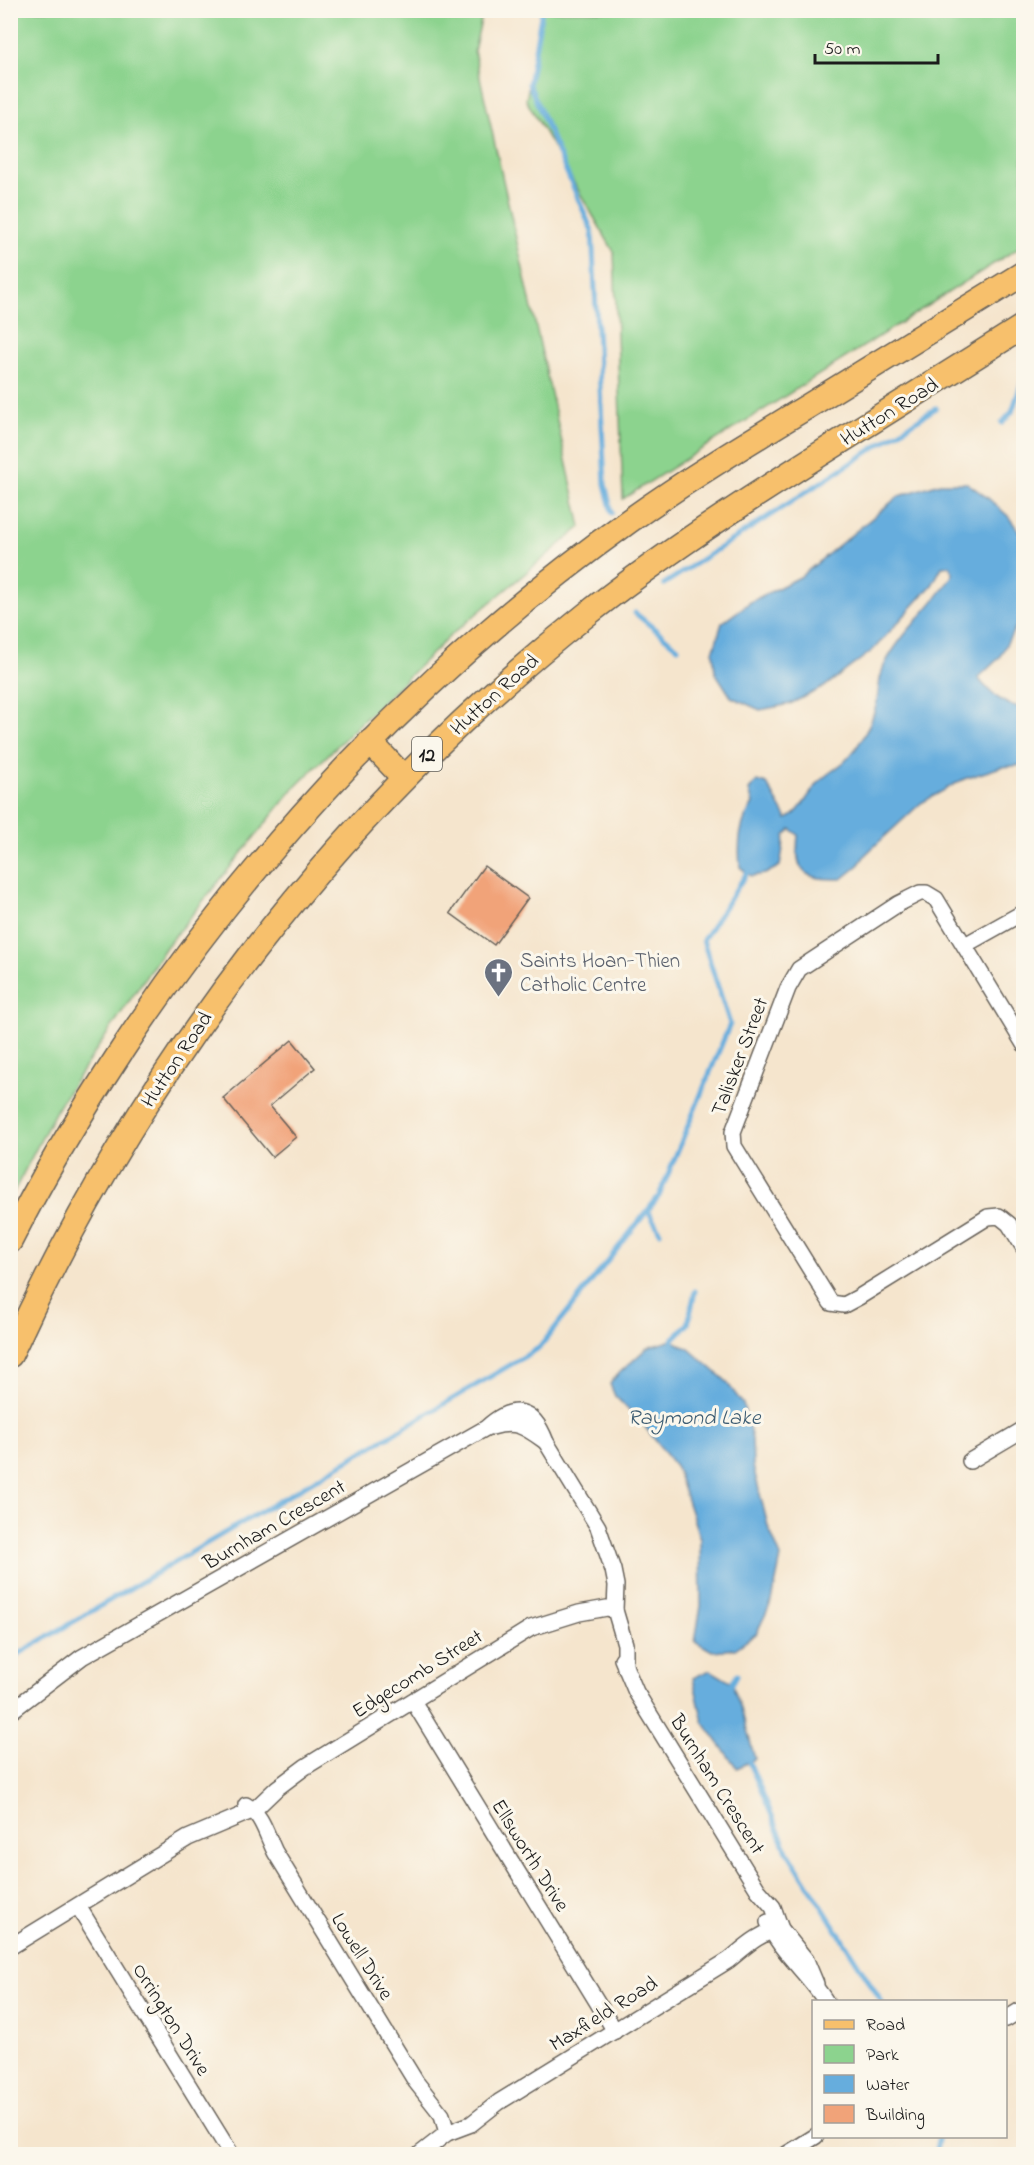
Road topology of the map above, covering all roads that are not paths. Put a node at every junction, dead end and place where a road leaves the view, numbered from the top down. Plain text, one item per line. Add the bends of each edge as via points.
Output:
1 (1023, 273) edge
2 (1023, 326) edge
3 (370, 742) junction
4 (404, 778) junction
5 (1023, 912) edge
6 (965, 945) junction
7 (1023, 1044) edge
8 (10, 1241) edge
9 (1023, 1244) edge
10 (10, 1355) edge
11 (1023, 1429) edge
12 (970, 1461) dead end
13 (610, 1611) junction
14 (412, 1701) junction
15 (14, 1708) edge
16 (248, 1809) junction
17 (78, 1906) junction
18 (776, 1932) junction
19 (10, 1947) edge
20 (825, 2000) edge
21 (1023, 2008) edge
22 (1007, 2018) edge
23 (615, 2031) junction
24 (444, 2127) junction
25 (813, 2138) edge
26 (231, 2154) edge
27 (408, 2154) edge
28 (420, 2154) edge
29 (789, 2154) edge

1 - 3 main road, 12 via 632,518 487,632
2 - 4 main road, Hutton Road / 12 via 735,509 633,579 530,661
3 - 4 main road
3 - 8 main road, 12 via 276,844 183,962 80,1116
4 - 10 main road, Hutton Road / 12 via 295,898 228,982 157,1085 80,1215
5 - 6 street
6 - 7 street, Talisker Street
6 - 9 street, Talisker Street via 936,899 926,892 898,904 799,969 788,988 733,1132 734,1146 831,1303 844,1305 859,1297 988,1217 999,1216
11 - 12 street
13 - 14 street, Edgecomb Street via 579,1613 531,1628
13 - 15 street, Burnham Crescent via 616,1585 598,1527 546,1442 514,1423 486,1428 82,1657
13 - 18 street, Burnham Crescent via 625,1644 626,1668 636,1692 758,1890 773,1907
14 - 16 street, Edgecomb Street via 305,1767 277,1778
14 - 23 street, Ellsworth Drive
16 - 17 street, Edgecomb Street via 208,1822
16 - 24 street, Lowell Drive
17 - 19 street, Edgecomb Street
17 - 26 street, Orrington Drive
18 - 20 street, Burnham Crescent via 806,1960
18 - 23 street, Maxfield Road via 746,1945 729,1960
21 - 22 street
23 - 24 street, Maxfield Road via 499,2102 471,2124
24 - 27 street, Maxfield Road
24 - 28 street, Maxfield Road
25 - 29 street

